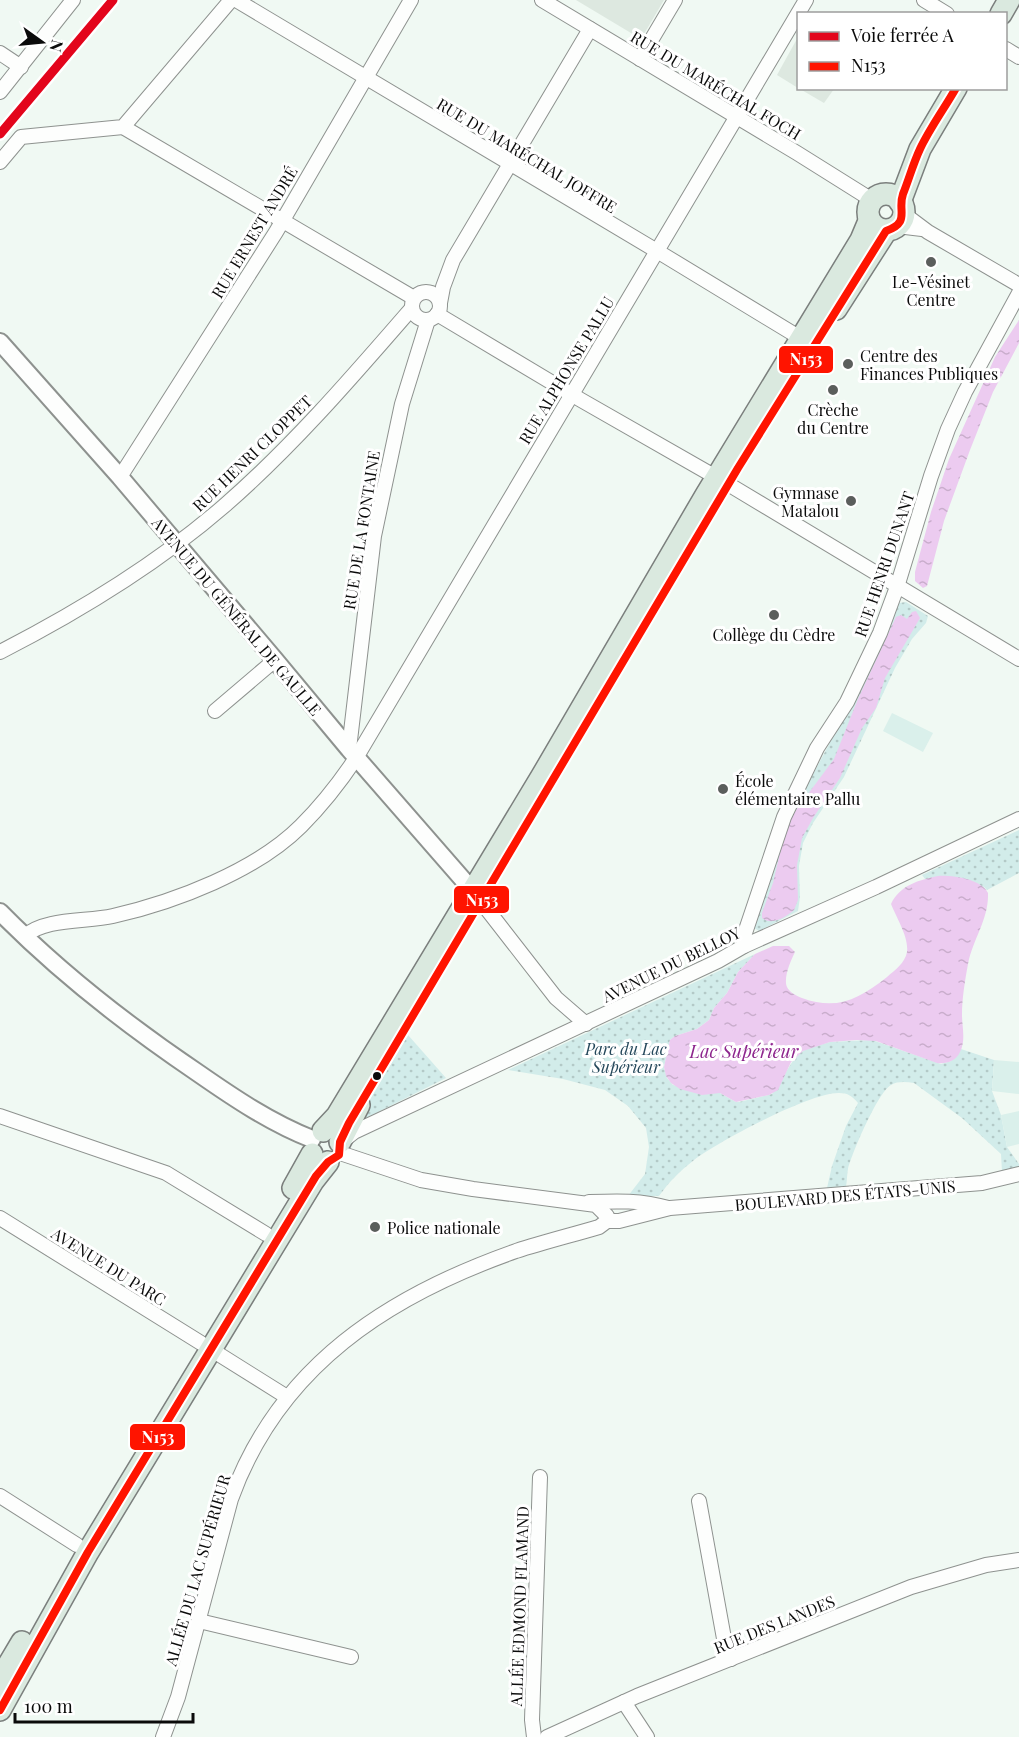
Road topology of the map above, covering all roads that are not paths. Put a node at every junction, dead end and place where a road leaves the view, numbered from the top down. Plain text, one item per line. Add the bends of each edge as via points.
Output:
1 (73, 0) edge
2 (231, 0) edge
3 (236, 0) edge
4 (411, 0) edge
5 (542, 0) edge
6 (675, 0) edge
7 (924, 0) edge
8 (943, 12) edge
9 (797, 15) edge
10 (590, 29) junction
11 (0, 53) edge
12 (640, 59) junction
13 (21, 67) junction
14 (365, 78) junction
15 (955, 90) edge
16 (0, 92) edge
17 (736, 117) junction
18 (123, 127) junction
19 (0, 162) edge
20 (509, 164) junction
21 (888, 213) junction
22 (282, 220) junction
23 (657, 250) junction
24 (453, 260) junction
25 (1019, 285) edge
26 (1019, 293) edge
27 (416, 299) junction
28 (435, 312) junction
29 (802, 339) junction
30 (0, 342) edge
31 (571, 394) junction
32 (120, 477) junction
33 (723, 481) junction
34 (177, 544) junction
35 (897, 587) junction
36 (0, 652) edge
37 (1019, 659) edge
38 (275, 660) junction
39 (215, 711) dead end
40 (352, 754) junction
41 (1019, 819) edge
42 (476, 896) junction
43 (2, 918) edge
44 (25, 936) junction
45 (744, 946) junction
46 (586, 1024) junction
47 (0, 1116) edge
48 (328, 1146) junction
49 (1019, 1174) edge
50 (620, 1200) junction
51 (581, 1202) junction
52 (670, 1208) junction
53 (0, 1218) edge
54 (607, 1219) junction
55 (266, 1234) junction
56 (206, 1346) junction
57 (287, 1397) junction
58 (540, 1477) dead end
59 (0, 1496) edge
60 (699, 1501) dead end
61 (83, 1548) junction
62 (1019, 1560) edge
63 (198, 1621) junction
64 (351, 1658) dead end
65 (731, 1659) junction
66 (0, 1679) edge
67 (624, 1702) junction
68 (0, 1710) edge
69 (169, 1735) edge
70 (534, 1737) edge
71 (547, 1737) edge
72 (647, 1737) edge

1 - 13 street
2 - 18 street
3 - 14 street, RUE DU MARÉCHAL JOFFRE
4 - 14 street, RUE ERNEST ANDRÉ
5 - 10 street, RUE DU MARÉCHAL FOCH
6 - 12 street
7 - 8 street
9 - 17 street, RUE ALPHONSE PALLU
10 - 12 street, RUE DU MARÉCHAL FOCH
10 - 20 street, RUE HENRI CLOPPET
11 - 13 street
12 - 17 street, RUE DU MARÉCHAL FOCH
13 - 16 street
14 - 20 street, RUE DU MARÉCHAL JOFFRE
14 - 22 street, RUE ERNEST ANDRÉ
15 - 21 main road
17 - 21 street, RUE DU MARÉCHAL FOCH
17 - 23 street, RUE ALPHONSE PALLU
18 - 19 street via 21,137
18 - 22 street
20 - 23 street, RUE DU MARÉCHAL JOFFRE
20 - 24 street, RUE HENRI CLOPPET
21 - 25 street via 925,229
21 - 29 main road via 861,240
21 - 33 main road via 801,363
22 - 27 street
22 - 32 street, RUE ERNEST ANDRÉ
23 - 29 street, RUE DU MARÉCHAL JOFFRE
23 - 31 street, RUE ALPHONSE PALLU
24 - 27 street, RUE HENRI CLOPPET
24 - 28 street, RUE HENRI CLOPPET
26 - 35 street, RUE HENRI DUNANT via 948,429
27 - 28 street via 417,317
27 - 28 street via 434,294
27 - 34 street, RUE HENRI CLOPPET via 357,372 278,454
28 - 31 street
28 - 40 street, RUE DE LA FONTAINE via 402,404 376,524 366,590
29 - 33 main road
30 - 32 street, AVENUE DU GÉNÉRAL DE GAULLE
31 - 33 street
31 - 40 street, RUE ALPHONSE PALLU
32 - 34 street, AVENUE DU GÉNÉRAL DE GAULLE
33 - 35 street
33 - 42 main road
34 - 36 street, RUE HENRI CLOPPET via 114,589
34 - 38 street, AVENUE DU GÉNÉRAL DE GAULLE
35 - 37 street
35 - 45 street, RUE HENRI DUNANT via 865,667 817,748 784,817
38 - 39 street
38 - 40 street, AVENUE DU GÉNÉRAL DE GAULLE
40 - 42 street, AVENUE DU GÉNÉRAL DE GAULLE
40 - 44 street, RUE ALPHONSE PALLU via 325,800 300,827 244,866 156,904 112,916 37,927
41 - 45 street, AVENUE DU BELLOY
42 - 46 street via 556,998
42 - 48 main road via 349,1123
43 - 44 street, BOULEVARD DES ÉTATS-UNIS
44 - 48 street, BOULEVARD DES ÉTATS-UNIS via 96,999 156,1045 282,1127
45 - 46 street, AVENUE DU BELLOY
46 - 48 street, AVENUE DU BELLOY
47 - 55 street via 166,1173
48 - 51 street, BOULEVARD DES ÉTATS-UNIS via 421,1180
48 - 55 main road via 305,1169
48 - 56 main road via 313,1181
49 - 52 street, BOULEVARD DES ÉTATS-UNIS via 982,1183
50 - 51 street, BOULEVARD DES ÉTATS-UNIS
50 - 52 street, BOULEVARD DES ÉTATS-UNIS
50 - 54 street via 612,1203
51 - 54 street, BOULEVARD DES ÉTATS-UNIS via 596,1205
52 - 54 street, BOULEVARD DES ÉTATS-UNIS via 619,1221
53 - 56 street, AVENUE DU PARC
54 - 57 street, ALLÉE DU LAC SUPÉRIEUR via 599,1227 514,1252 414,1295 334,1348
55 - 56 main road
56 - 57 street, AVENUE DU PARC
56 - 61 main road
57 - 63 street, ALLÉE DU LAC SUPÉRIEUR via 241,1473
58 - 70 street, ALLÉE EDMOND FLAMAND
59 - 61 street
60 - 65 street
61 - 66 main road
61 - 68 main road
62 - 65 street, RUE DES LANDES via 958,1572 911,1587
63 - 64 street
63 - 69 street, ALLÉE DU LAC SUPÉRIEUR
65 - 67 street, RUE DES LANDES
67 - 71 street, RUE DES LANDES
67 - 72 street

